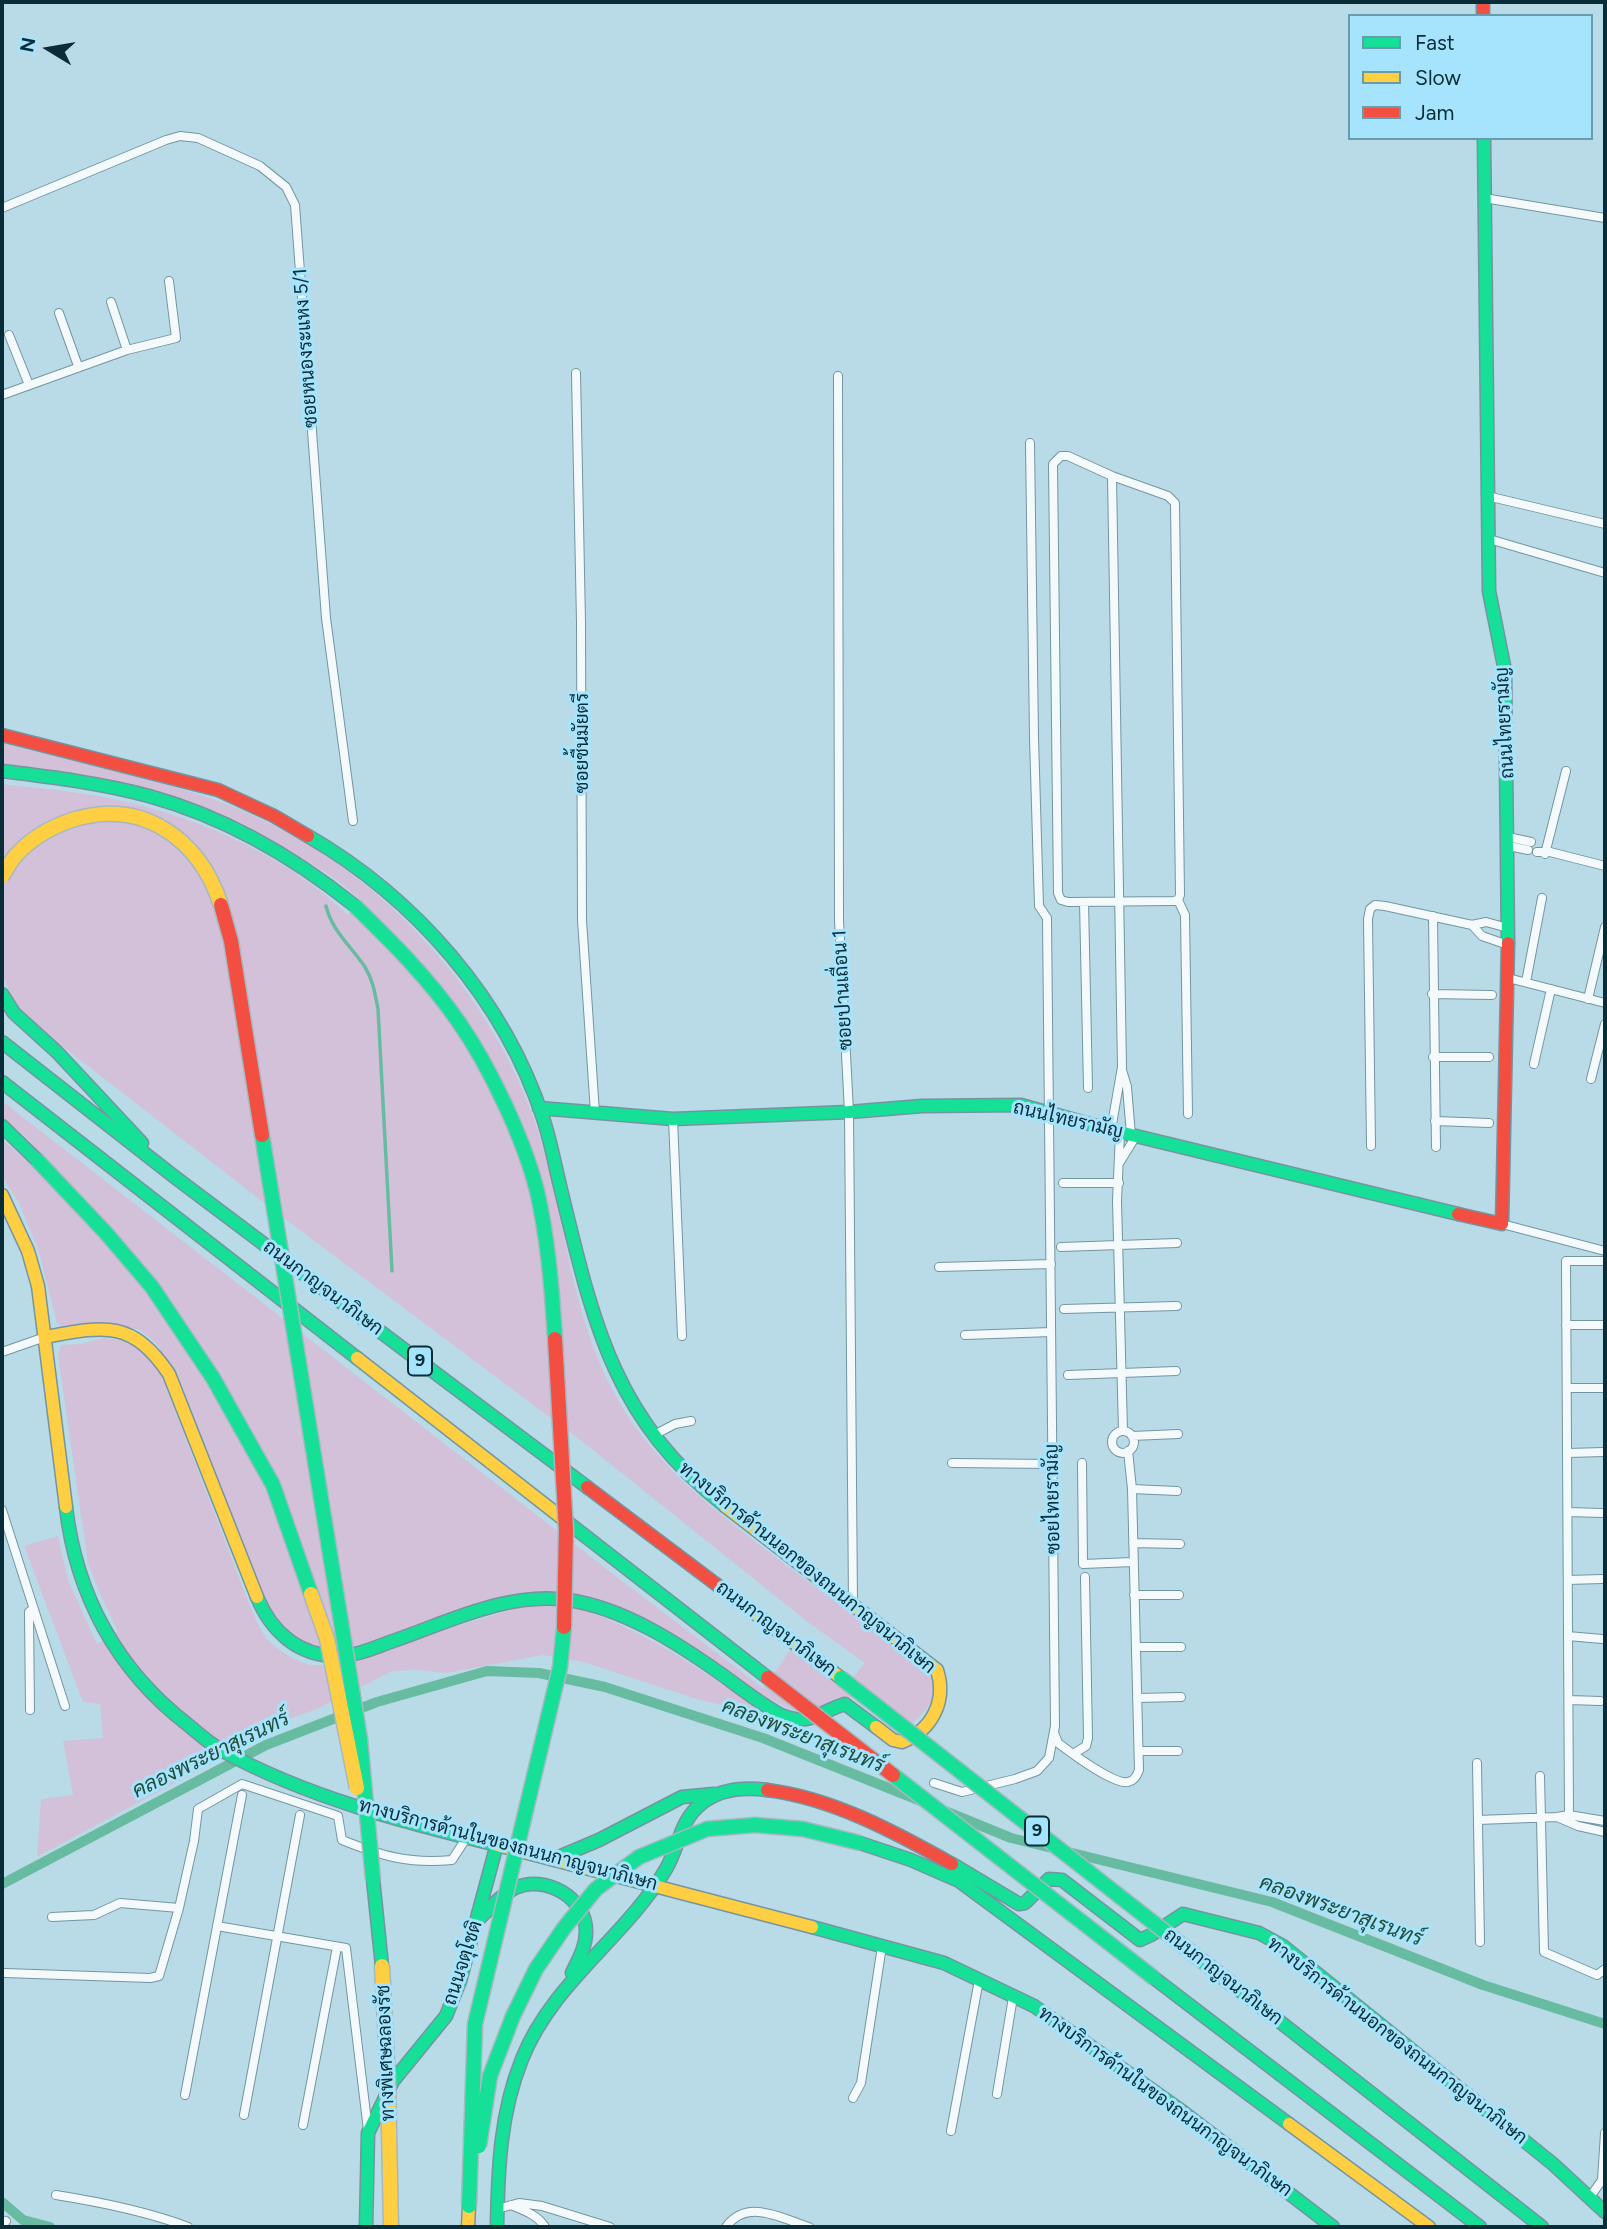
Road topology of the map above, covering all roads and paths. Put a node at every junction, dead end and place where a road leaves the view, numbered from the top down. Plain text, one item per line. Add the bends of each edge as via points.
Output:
1 (1484, 140) edge
2 (1484, 198) junction
3 (2, 208) edge
4 (1605, 218) edge
5 (169, 281) dead end
6 (111, 302) dead end
7 (59, 313) dead end
8 (9, 335) dead end
9 (127, 350) junction
10 (78, 366) junction
11 (576, 373) dead end
12 (838, 376) dead end
13 (29, 384) junction
14 (2, 395) edge
15 (1030, 443) dead end
16 (1112, 476) junction
17 (1488, 496) junction
18 (1605, 524) edge
19 (1489, 539) junction
20 (1605, 573) edge
21 (2, 735) edge
22 (2, 771) edge
23 (1566, 771) dead end
24 (353, 821) dead end
25 (1508, 841) junction
26 (1540, 849) junction
27 (1605, 864) edge
28 (2, 876) edge
29 (1542, 898) dead end
30 (1178, 900) junction
31 (1084, 902) junction
32 (1119, 902) junction
33 (1433, 916) junction
34 (1472, 925) junction
35 (1508, 928) junction
36 (1605, 928) edge
37 (1508, 945) junction
38 (1508, 978) junction
39 (1526, 982) junction
40 (1551, 989) junction
41 (2, 994) edge
42 (1432, 994) junction
43 (1492, 995) dead end
44 (1588, 999) junction
45 (1605, 1003) edge
46 (1605, 1024) edge
47 (2, 1042) edge
48 (1433, 1057) junction
49 (1489, 1057) dead end
50 (1534, 1064) dead end
51 (1122, 1067) junction
52 (1591, 1079) dead end
53 (2, 1082) edge
54 (1088, 1088) dead end
55 (539, 1108) junction
56 (849, 1112) junction
57 (594, 1113) junction
58 (1050, 1114) junction
59 (1188, 1114) dead end
60 (673, 1119) junction
61 (1435, 1121) junction
62 (1489, 1123) dead end
63 (2, 1126) edge
64 (1124, 1133) junction
65 (1371, 1146) dead end
66 (1436, 1147) dead end
67 (1120, 1162) junction
68 (176, 1178) junction
69 (1119, 1183) junction
70 (1063, 1184) dead end
71 (2, 1195) edge
72 (1502, 1224) junction
73 (1177, 1243) dead end
74 (1118, 1245) junction
75 (1061, 1247) dead end
76 (1605, 1251) edge
77 (1605, 1261) edge
78 (1051, 1264) junction
79 (939, 1267) dead end
80 (1177, 1306) dead end
81 (1064, 1309) dead end
82 (1119, 1309) junction
83 (1566, 1325) junction
84 (1605, 1325) edge
85 (1051, 1332) junction
86 (965, 1335) dead end
87 (682, 1336) dead end
88 (45, 1337) junction
89 (2, 1352) edge
90 (1176, 1371) dead end
91 (1122, 1373) junction
92 (1068, 1375) dead end
93 (1567, 1388) junction
94 (1604, 1388) edge
95 (691, 1421) dead end
96 (1123, 1431) junction
97 (1178, 1434) dead end
98 (654, 1435) junction
99 (1132, 1436) junction
100 (1128, 1451) junction
101 (1604, 1452) edge
102 (1568, 1453) junction
103 (952, 1463) dead end
104 (1083, 1463) dead end
105 (1053, 1464) junction
106 (1132, 1489) junction
107 (1177, 1491) dead end
108 (2, 1510) edge
109 (1568, 1513) junction
110 (1602, 1513) dead end
111 (2, 1528) edge
112 (1133, 1544) junction
113 (1180, 1544) dead end
114 (1133, 1562) junction
115 (1085, 1577) dead end
116 (1602, 1579) dead end
117 (1568, 1580) junction
118 (1134, 1595) junction
119 (1179, 1595) dead end
120 (853, 1604) junction
121 (32, 1612) junction
122 (1568, 1636) junction
123 (1602, 1639) dead end
124 (1136, 1647) junction
125 (1181, 1647) dead end
126 (1181, 1697) dead end
127 (1137, 1698) junction
128 (1569, 1700) junction
129 (1600, 1701) dead end
130 (65, 1706) dead end
131 (30, 1710) dead end
132 (1054, 1732) junction
133 (1139, 1751) junction
134 (1178, 1751) dead end
135 (1073, 1754) junction
136 (1477, 1763) dead end
137 (1540, 1776) dead end
138 (934, 1783) dead end
139 (715, 1794) junction
140 (242, 1795) dead end
141 (300, 1815) dead end
142 (1569, 1815) junction
143 (1541, 1818) junction
144 (1557, 1818) junction
145 (1478, 1820) junction
146 (1605, 1821) edge
147 (1605, 1832) edge
148 (464, 1837) junction
149 (497, 1844) junction
150 (554, 1859) junction
151 (373, 1879) junction
152 (655, 1885) junction
153 (179, 1908) junction
154 (52, 1917) dead end
155 (478, 1920) junction
156 (217, 1926) junction
157 (276, 1936) junction
158 (1480, 1942) dead end
159 (882, 1946) junction
160 (337, 1947) junction
161 (1605, 1969) edge
162 (5, 1973) dead end
163 (979, 1980) junction
164 (568, 1982) junction
165 (1013, 1997) junction
166 (998, 2094) dead end
167 (186, 2095) dead end
168 (853, 2098) dead end
169 (244, 2115) dead end
170 (303, 2125) dead end
171 (951, 2131) dead end
172 (368, 2133) junction
173 (1605, 2133) edge
174 (55, 2195) dead end
175 (1600, 2203) edge
176 (470, 2206) junction
177 (504, 2207) junction
178 (188, 2227) edge
179 (366, 2227) edge
180 (391, 2227) edge
181 (468, 2227) edge
182 (497, 2227) edge
183 (545, 2227) edge
184 (610, 2227) edge
185 (726, 2227) edge
186 (808, 2227) edge
187 (1333, 2227) edge
188 (1429, 2227) edge
189 (1480, 2227) edge
190 (1542, 2227) edge

1 - 2 main road, ถนนไทยรามัญ
2 - 4 street
2 - 17 main road, ถนนไทยรามัญ
3 - 24 street, ซอยหนองระแหง 5/1 via 180,136 198,138 260,166 286,187 295,205 326,618
5 - 9 street via 176,338
6 - 9 street
7 - 10 street
8 - 13 street
9 - 10 street
10 - 13 street
11 - 57 street, ซอยชื้นมัยตรี via 582,920
12 - 56 street, ซอยปานเถื่อน 1 via 839,920
13 - 14 street
15 - 58 street, ซอยไทยรามัญ via 1039,906 1047,918
16 - 30 street via 1168,496 1175,503
16 - 31 street via 1068,456 1053,464 1058,894 1061,900
16 - 32 street
17 - 18 street
17 - 19 main road, ถนนไทยรามัญ
19 - 20 street
19 - 25 main road, ถนนไทยรามัญ via 1490,604 1505,671
21 - 55 main road, ทางบริการด้านนอกของถนนกาญจนาภิเษก via 218,790 334,851 408,909 464,970 499,1021
22 - 176 main road, bridge via 150,796 232,827 329,883 401,953 451,1012 477,1049 523,1147 544,1229 554,1318 566,1609 560,1667 475,2024
23 - 26 street
25 - 26 street
25 - 35 main road, ถนนไทยรามัญ
26 - 27 street
28 - 151 main road, bridge via 22,848 62,822 124,814 181,839 206,869 219,896 233,954 360,1739
29 - 39 street
30 - 32 street
30 - 59 street via 1185,915
31 - 32 street
31 - 54 street
32 - 51 street
33 - 34 street
33 - 42 street
33 - 65 street via 1385,905 1370,909
34 - 35 street via 1486,922
34 - 37 street via 1482,936
35 - 37 main road, ถนนไทยรามัญ
36 - 44 street
37 - 38 main road, ถนนไทยรามัญ
38 - 39 street
38 - 72 main road, ถนนไทยรามัญ
39 - 40 street
40 - 44 street
40 - 50 street
41 - 68 main road via 14,1013
42 - 43 street
42 - 48 street
44 - 45 street
46 - 52 street
47 - 68 main road, ถนนกาญจนาภิเษก / 9
48 - 49 street
48 - 61 street
51 - 64 street
51 - 64 street via 1127,1087
53 - 189 main road, ถนนกาญจนาภิเษก / 9, bridge
55 - 57 main road, ถนนไทยรามัญ
55 - 98 main road, ทางบริการด้านนอกของถนนกาญจนาภิเษก via 603,1344 628,1398
56 - 58 main road, ถนนไทยรามัญ via 1021,1105
56 - 60 main road, ถนนไทยรามัญ
56 - 120 street, ซอยปานเถื่อน 1
57 - 60 main road, ถนนไทยรามัญ
58 - 64 main road, ถนนไทยรามัญ
58 - 78 street, ซอยไทยรามัญ
60 - 87 street
61 - 62 street
61 - 66 street
63 - 151 main road, bridge via 152,1287 213,1378 273,1485 327,1639
64 - 67 street
64 - 67 street
64 - 72 main road, ถนนไทยรามัญ
67 - 69 street
68 - 190 main road, ถนนกาญจนาภิเษก / 9, bridge via 841,1678
69 - 70 street
69 - 74 street
71 - 88 main road, ทางบริการด้านในของถนนกาญจนาภิเษก via 38,1286
72 - 76 street, ถนนไทยรามัญ
73 - 74 street
74 - 75 street
74 - 82 street
77 - 83 street via 1566,1261
78 - 79 street
78 - 85 street, ซอยไทยรามัญ
80 - 82 street
81 - 82 street
82 - 91 street
83 - 84 street
83 - 93 street
85 - 86 street
85 - 105 street, ซอยไทยรามัญ
88 - 89 street
88 - 120 main road, ทางบริการด้านนอกของถนนกาญจนาภิเษก via 88,1329 117,1331 150,1346 169,1374 265,1616 276,1632 305,1649 339,1656 505,1604 573,1600 594,1605 666,1641 788,1717 811,1719 845,1704 893,1740 908,1740 930,1721 943,1682 937,1670
88 - 148 main road, ทางบริการด้านในของถนนกาญจนาภิเษก via 75,1560 97,1618 128,1667 161,1704 219,1749 312,1792
90 - 91 street
91 - 92 street
91 - 96 street
93 - 94 street
93 - 102 street
95 - 98 street
96 - 99 street
96 - 100 street via 1116,1433 1112,1443 1118,1451
97 - 99 street
98 - 120 main road, ทางบริการด้านนอกของถนนกาญจนาภิเษก via 701,1487
99 - 100 street
100 - 106 street
101 - 102 street
102 - 109 street
103 - 105 street
104 - 114 street via 1083,1564
105 - 132 street, ซอยไทยรามัญ
106 - 107 street
106 - 112 street
108 - 121 street
109 - 110 street
109 - 117 street
111 - 121 street
112 - 113 street
112 - 114 street
114 - 118 street
115 - 135 street via 1088,1738 1086,1746
116 - 117 street
117 - 122 street
118 - 119 street
118 - 124 street
121 - 130 street
121 - 131 street
122 - 123 street
122 - 128 street
124 - 125 street
124 - 127 street
126 - 127 street
127 - 133 street
128 - 129 street
128 - 142 street
132 - 135 street via 1058,1743
132 - 138 street, ซอยไทยรามัญ via 1049,1758 1037,1771 962,1792
133 - 134 street
133 - 135 street via 1137,1776 1128,1782 1117,1781
136 - 145 street
137 - 143 street
139 - 150 main road via 682,1797
139 - 152 main road via 684,1824 671,1860
139 - 175 main road, ทางบริการด้านนอกของถนนกาญจนาภิเษก via 760,1789 815,1801 929,1849 1019,1904 1049,1879 1062,1880 1140,1940 1183,1914 1259,1933 1283,1946
140 - 156 street
141 - 157 street
142 - 144 street
142 - 146 street
143 - 144 street
143 - 145 street
143 - 161 street via 1544,1952 1597,1975
144 - 147 street
145 - 158 street
148 - 149 main road, ทางบริการด้านในของถนนกาญจนาภิเษก
148 - 153 street via 452,1860 387,1857 342,1840 338,1816 242,1784 198,1809
149 - 150 main road, ทางบริการด้านในของถนนกาญจนาภิเษก
149 - 155 main road, ถนนจตุโชติ
150 - 152 main road, ทางบริการด้านในของถนนกาญจนาภิเษก
151 - 180 main road, ทางพิเศษฉลองรัช, bridge via 388,2081
152 - 159 main road, ทางบริการด้านในของถนนกาญจนาภิเษก
152 - 164 main road
153 - 154 street via 120,1903 94,1915
153 - 162 street via 159,1976
155 - 164 main road via 516,1887 537,1883 558,1888 576,1902 586,1926 585,1947
155 - 172 main road, ถนนจตุโชติ via 446,2016 393,2081
156 - 157 street
156 - 167 street
157 - 160 street
157 - 169 street
159 - 163 main road, ทางบริการด้านในของถนนกาญจนาภิเษก via 944,1964
159 - 168 street via 861,2083
160 - 170 street
160 - 172 street via 346,1948
163 - 165 main road, ทางบริการด้านในของถนนกาญจนาภิเษก
163 - 171 street
164 - 177 main road via 523,2055 507,2101 498,2155
165 - 166 street
165 - 187 main road, ทางบริการด้านในของถนนกาญจนาภิเษก via 1034,2006 1179,2109
172 - 179 main road, ถนนจตุโชติ
173 - 175 street
174 - 178 street via 104,2203
176 - 181 main road
176 - 188 main road, bridge via 490,2076 536,1969 564,1928 596,1889 639,1857 708,1829 755,1825 803,1829 860,1843 959,1881
177 - 182 main road
177 - 183 street via 530,2214
177 - 184 street via 519,2203 542,2206
185 - 186 street via 742,2213 758,2211

